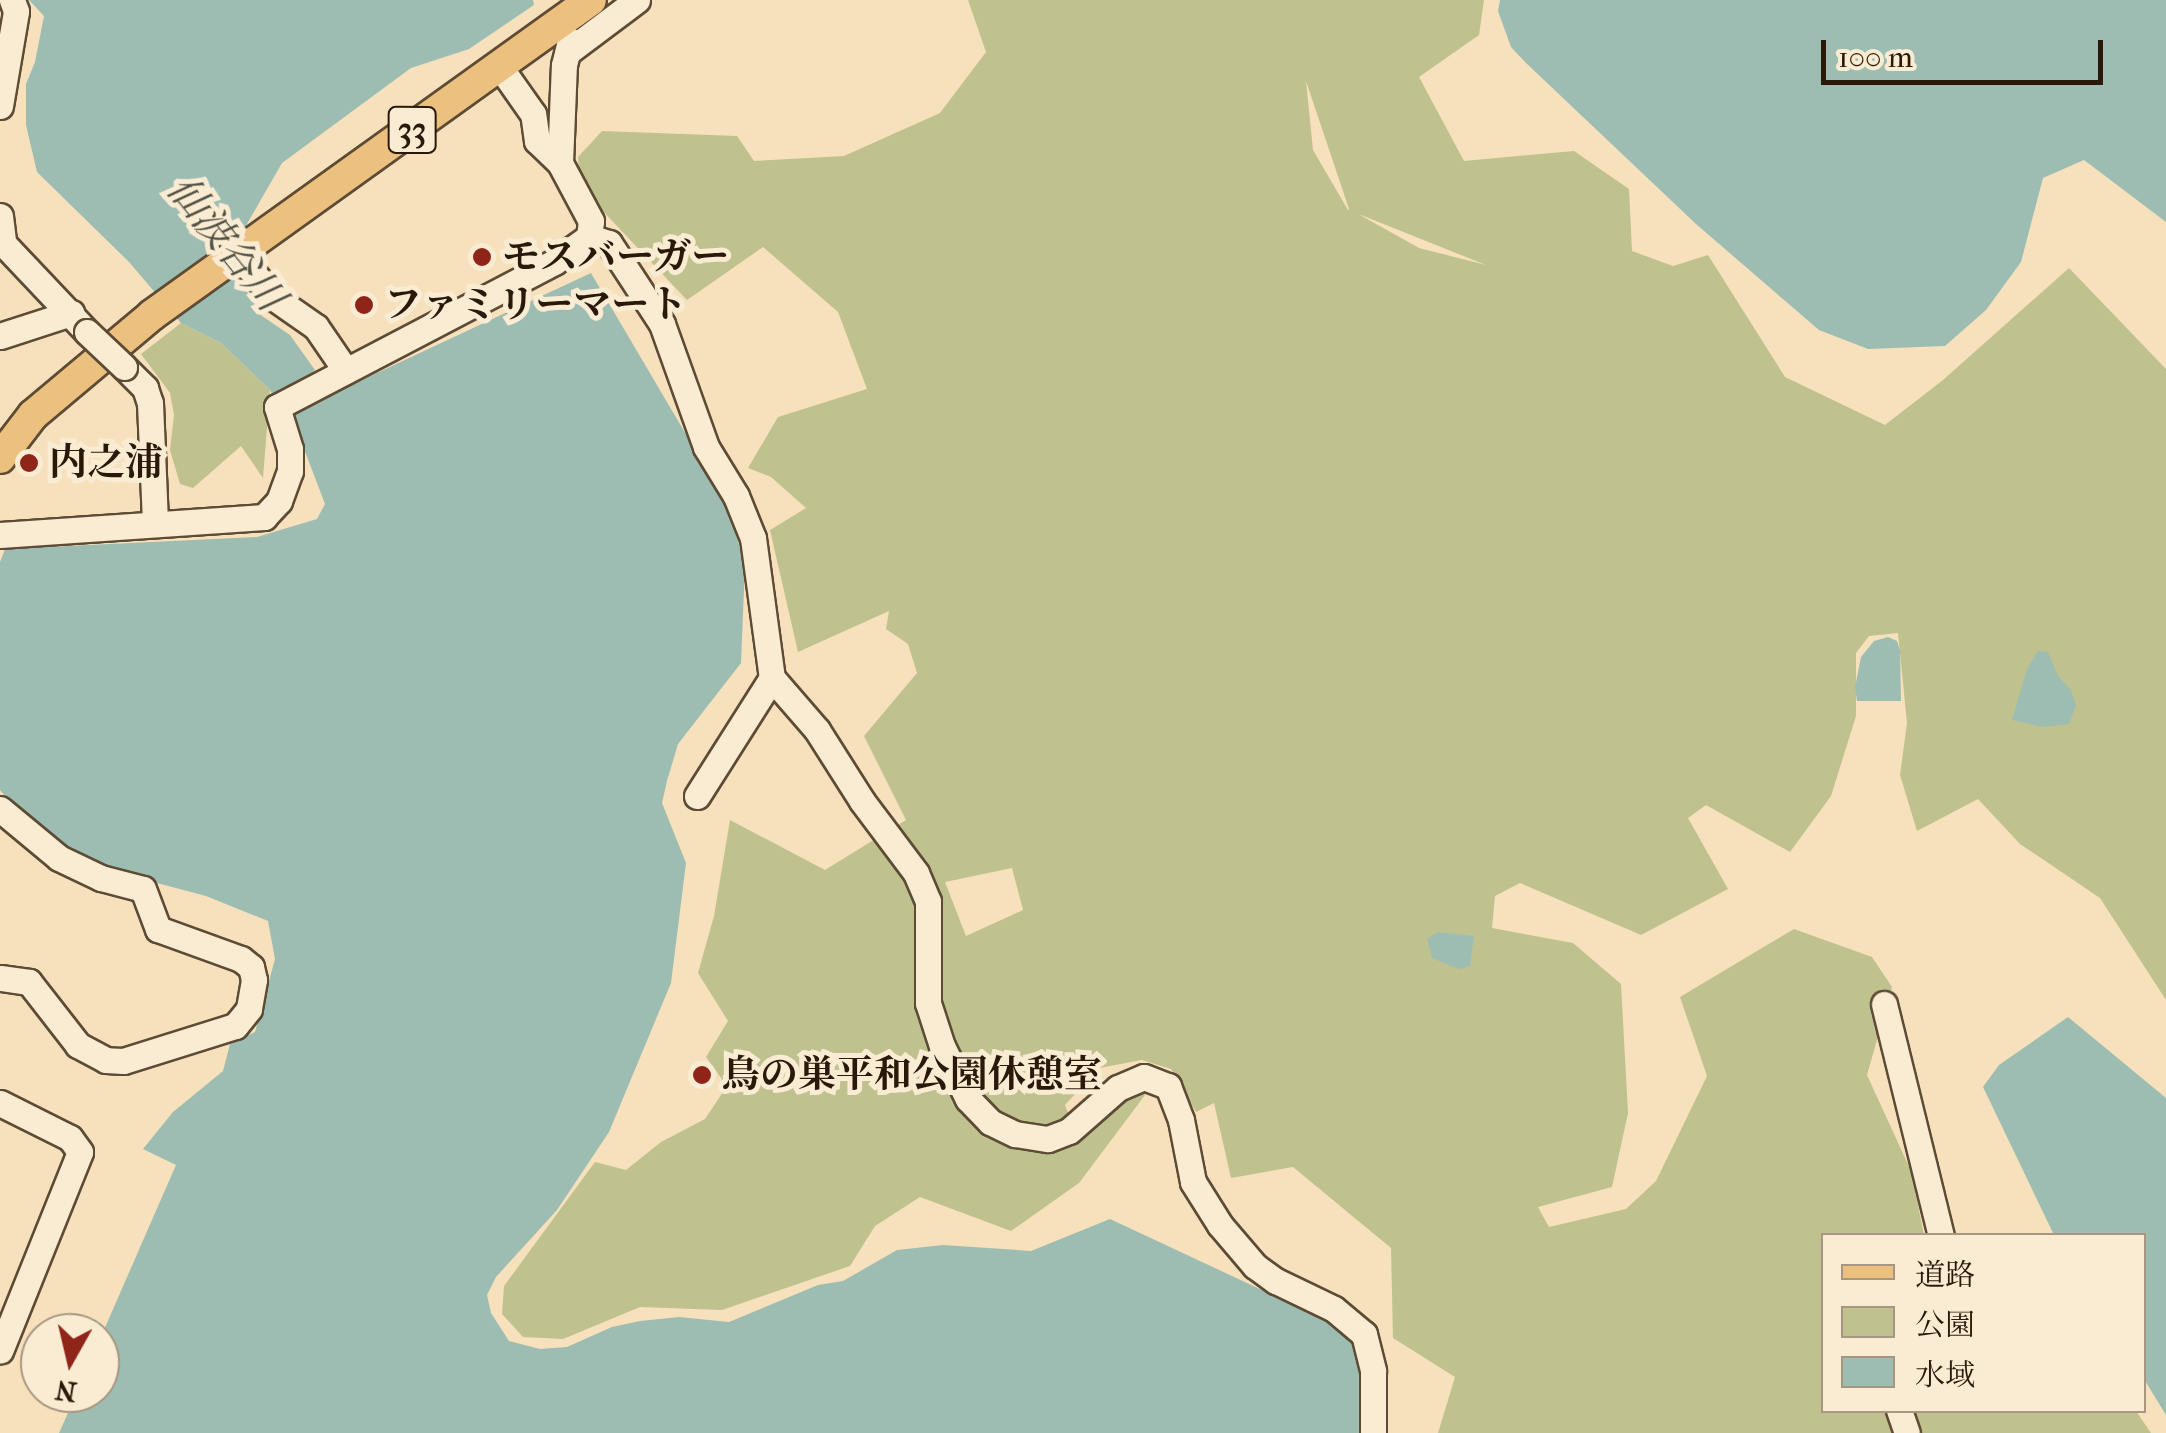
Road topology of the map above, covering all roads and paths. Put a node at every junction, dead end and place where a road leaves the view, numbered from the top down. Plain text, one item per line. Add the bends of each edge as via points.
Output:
1 (12, 0) edge
2 (592, 0) edge
3 (638, 0) edge
4 (500, 67) junction
5 (0, 106) edge
6 (560, 162) junction
7 (0, 216) edge
8 (589, 237) junction
9 (1, 241) edge
10 (235, 256) junction
11 (78, 323) junction
12 (0, 336) edge
13 (346, 371) junction
14 (0, 458) edge
15 (155, 524) junction
16 (0, 534) edge
17 (772, 678) junction
18 (698, 796) dead end
19 (0, 809) edge
20 (0, 978) edge
21 (1884, 1004) dead end
22 (0, 1103) edge
23 (1940, 1233) edge
24 (10, 1287) edge
25 (0, 1351) edge
26 (1373, 1433) edge

1 - 5 street via 16,11
2 - 4 main road, 33
3 - 6 street via 570,46
4 - 6 street via 533,114 537,141
4 - 10 main road, 33
6 - 8 street via 591,221
7 - 9 street
8 - 13 street
8 - 17 street via 609,243 662,324 706,448 748,524
9 - 11 street
10 - 13 street via 273,297 316,327
10 - 14 main road, 33 via 33,415
11 - 12 street
11 - 15 street, bridge via 145,388
13 - 15 street via 278,407 291,459 271,511 253,521
15 - 16 street
17 - 18 street
17 - 26 street via 818,730 916,873 928,901 928,1003 968,1099 990,1122 1048,1139 1069,1131 1118,1088 1144,1077 1168,1086 1193,1182 1220,1225 1255,1266 1334,1309 1364,1334 1373,1372
19 - 20 street via 59,858 100,878 143,888 158,929 241,959 254,980 250,1009 235,1026 123,1061 78,1045 28,982
21 - 23 street
22 - 24 street via 80,1149
24 - 25 street

